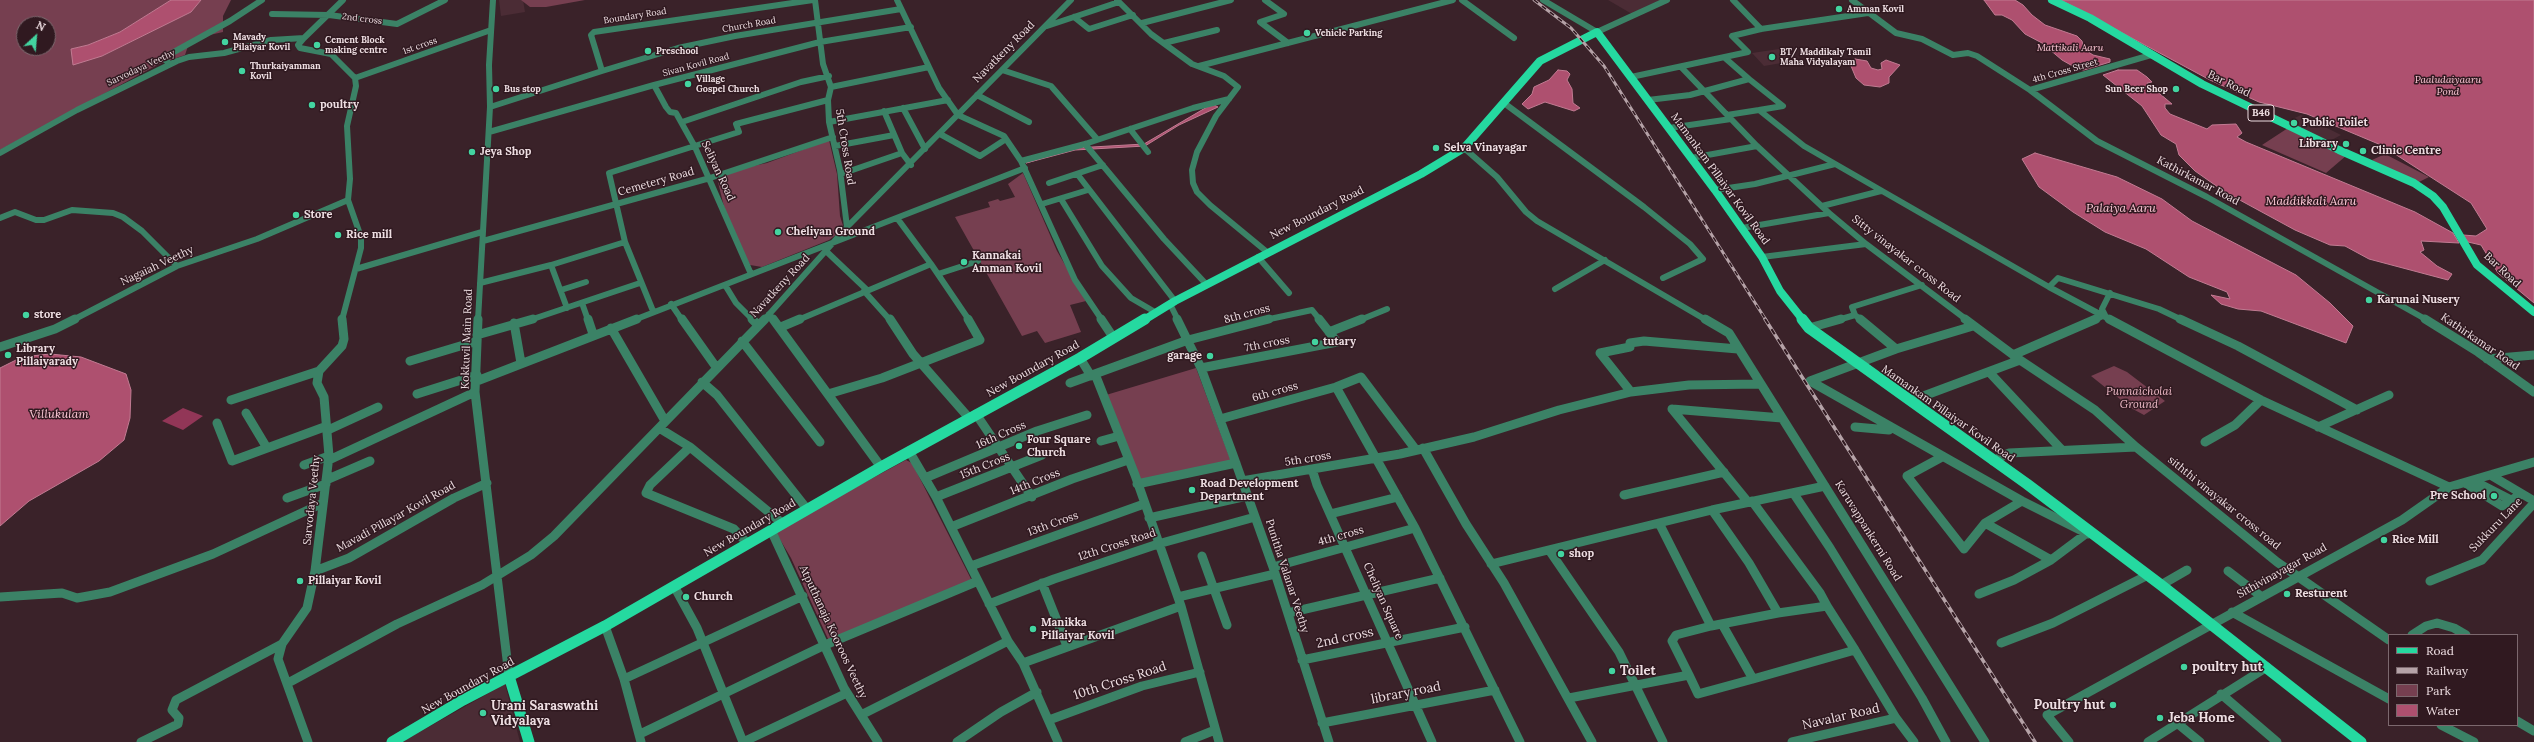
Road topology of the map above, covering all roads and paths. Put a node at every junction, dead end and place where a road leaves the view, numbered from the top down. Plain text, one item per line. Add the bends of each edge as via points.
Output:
1 (262, 0) edge
2 (343, 0) edge
3 (445, 0) edge
4 (493, 0) edge
5 (814, 0) edge
6 (897, 0) edge
7 (1071, 0) edge
8 (1231, 0) edge
9 (1265, 0) edge
10 (1453, 0) edge
11 (1462, 0) edge
12 (1543, 0) edge
13 (1667, 0) edge
14 (1733, 0) edge
15 (1852, 0) edge
16 (2052, 0) edge
17 (1118, 1) edge
18 (901, 9) junction
19 (1868, 13) junction
20 (272, 14) dead end
21 (329, 15) junction
22 (1133, 15) junction
23 (1074, 17) junction
24 (819, 23) junction
25 (1142, 23) junction
26 (1045, 27) junction
27 (911, 28) junction
28 (1761, 29) junction
29 (491, 30) junction
30 (1218, 30) dead end
31 (1598, 32) junction
32 (304, 38) junction
33 (1514, 38) dead end
34 (820, 42) junction
35 (1164, 43) junction
36 (1288, 44) junction
37 (2151, 55) junction
38 (1725, 58) junction
39 (170, 64) junction
40 (1199, 66) junction
41 (929, 67) junction
42 (1681, 67) junction
43 (602, 70) junction
44 (1002, 70) junction
45 (829, 76) junction
46 (1631, 77) junction
47 (355, 78) junction
48 (1749, 80) junction
49 (654, 85) junction
50 (831, 86) junction
51 (2030, 90) junction
52 (1704, 91) junction
53 (978, 95) junction
54 (1228, 99) junction
55 (828, 100) junction
56 (948, 100) junction
57 (1648, 100) junction
58 (1504, 103) junction
59 (490, 107) junction
60 (903, 108) junction
61 (1759, 110) junction
62 (884, 111) junction
63 (958, 115) junction
64 (1729, 117) junction
65 (682, 122) junction
66 (830, 122) junction
67 (1029, 122) dead end
68 (1669, 128) junction
69 (1130, 129) junction
70 (489, 132) junction
71 (940, 134) junction
72 (894, 136) junction
73 (833, 137) junction
74 (1006, 139) junction
75 (1097, 140) junction
76 (835, 146) junction
77 (1758, 146) junction
78 (695, 147) junction
79 (1089, 147) junction
80 (1144, 148) dead end
81 (1464, 148) junction
82 (925, 149) junction
83 (0, 153) edge
84 (902, 153) junction
85 (1691, 158) junction
86 (1021, 161) junction
87 (1835, 164) junction
88 (911, 165) junction
89 (1103, 165) junction
90 (1025, 168) junction
91 (841, 174) junction
92 (1078, 175) junction
93 (1789, 175) junction
94 (710, 178) junction
95 (1049, 183) dead end
96 (1088, 190) junction
97 (1715, 190) junction
98 (1881, 191) junction
99 (1062, 199) junction
100 (348, 200) junction
101 (1042, 204) junction
102 (616, 205) junction
103 (1822, 206) junction
104 (1829, 214) junction
105 (0, 218) edge
106 (897, 218) junction
107 (847, 227) junction
108 (1742, 228) junction
109 (482, 232) junction
110 (836, 240) junction
111 (483, 242) junction
112 (625, 242) junction
113 (1866, 244) junction
114 (827, 252) junction
115 (1262, 255) junction
116 (1762, 257) junction
117 (1605, 260) junction
118 (978, 261) dead end
119 (931, 264) junction
120 (551, 265) junction
121 (178, 266) junction
122 (356, 269) junction
123 (751, 274) junction
124 (938, 274) junction
125 (1663, 278) dead end
126 (586, 282) dead end
127 (640, 283) junction
128 (480, 284) junction
129 (724, 285) junction
130 (1207, 285) junction
131 (1922, 285) junction
132 (2049, 287) junction
133 (1555, 289) dead end
134 (560, 290) junction
135 (866, 290) junction
136 (1289, 293) dead end
137 (2110, 293) junction
138 (582, 303) junction
139 (1173, 303) junction
140 (671, 304) junction
141 (567, 308) junction
142 (1387, 309) dead end
143 (653, 311) junction
144 (1155, 312) junction
145 (2534, 312) edge
146 (769, 314) junction
147 (2104, 314) junction
148 (1855, 315) junction
149 (514, 323) junction
150 (758, 325) junction
151 (1973, 326) junction
152 (781, 327) junction
153 (611, 328) junction
154 (1809, 328) junction
155 (1329, 332) junction
156 (593, 334) junction
157 (1114, 337) junction
158 (477, 338) junction
159 (1188, 340) junction
160 (742, 341) junction
161 (0, 347) edge
162 (1738, 349) junction
163 (1896, 350) junction
164 (2534, 355) edge
165 (1080, 358) junction
166 (2016, 358) junction
167 (2487, 359) junction
168 (410, 361) dead end
169 (521, 363) junction
170 (922, 363) junction
171 (1857, 363) junction
172 (716, 367) junction
173 (1201, 368) junction
174 (319, 371) junction
175 (1990, 372) junction
176 (1093, 375) junction
177 (477, 378) junction
178 (702, 382) junction
179 (1070, 383) dead end
180 (1760, 384) junction
181 (1336, 387) junction
182 (476, 392) junction
183 (1631, 392) junction
184 (2534, 392) edge
185 (417, 394) dead end
186 (828, 394) junction
187 (2389, 395) dead end
188 (231, 400) dead end
189 (2262, 400) junction
190 (1910, 401) junction
191 (378, 408) dead end
192 (2356, 410) junction
193 (246, 413) dead end
194 (1087, 415) dead end
195 (973, 416) junction
196 (1782, 418) junction
197 (1220, 419) junction
198 (665, 420) junction
199 (217, 423) dead end
200 (1855, 427) dead end
201 (2318, 427) junction
202 (328, 428) junction
203 (659, 428) junction
204 (1894, 430) junction
205 (1119, 436) junction
206 (1102, 441) dead end
207 (820, 442) dead end
208 (2206, 442) dead end
209 (690, 447) junction
210 (2136, 447) junction
211 (267, 448) junction
212 (1001, 448) junction
213 (1420, 449) junction
214 (2061, 449) junction
215 (909, 451) junction
216 (1042, 455) dead end
217 (1942, 457) junction
218 (329, 458) junction
219 (1378, 459) junction
220 (1128, 460) junction
221 (370, 461) dead end
222 (1993, 461) junction
223 (2534, 462) edge
224 (1236, 463) junction
225 (304, 465) dead end
226 (1014, 466) junction
227 (881, 467) junction
228 (1312, 469) junction
229 (1724, 472) junction
230 (2492, 476) junction
231 (925, 478) junction
232 (1242, 481) junction
233 (326, 482) junction
234 (2469, 482) junction
235 (488, 483) junction
236 (1137, 484) junction
237 (1826, 486) junction
238 (2449, 487) junction
239 (1794, 494) junction
240 (2521, 494) junction
241 (1624, 495) dead end
242 (1247, 496) junction
243 (936, 497) junction
244 (1032, 497) junction
245 (1398, 497) junction
246 (287, 498) dead end
247 (2022, 501) junction
248 (1750, 502) junction
249 (2534, 502) edge
250 (323, 503) junction
251 (1144, 504) junction
252 (807, 509) junction
253 (1712, 510) junction
254 (1330, 514) junction
255 (1255, 517) junction
256 (1149, 518) junction
257 (782, 523) junction
258 (1659, 523) junction
259 (1985, 523) junction
260 (951, 527) junction
261 (1415, 528) junction
262 (771, 530) junction
263 (2087, 533) junction
264 (2098, 538) junction
265 (748, 543) junction
266 (1158, 544) junction
267 (1345, 547) junction
268 (1549, 550) junction
269 (1202, 556) dead end
270 (2052, 560) junction
271 (1491, 564) junction
272 (971, 566) junction
273 (1274, 570) junction
274 (2187, 570) dead end
275 (315, 571) junction
276 (2228, 572) dead end
277 (496, 575) junction
278 (2148, 575) junction
279 (2299, 577) junction
280 (1440, 578) junction
281 (978, 581) junction
282 (2430, 581) dead end
283 (1042, 583) junction
284 (2161, 585) junction
285 (674, 586) junction
286 (1214, 588) junction
287 (1367, 594) junction
288 (1979, 594) dead end
289 (804, 596) junction
290 (2262, 596) junction
291 (0, 597) edge
292 (1179, 602) junction
293 (989, 604) junction
294 (1827, 606) junction
295 (2232, 612) junction
296 (1288, 613) junction
297 (1778, 613) junction
298 (1722, 624) junction
299 (2210, 624) junction
300 (1227, 625) dead end
301 (605, 626) junction
302 (1711, 626) junction
303 (1465, 627) junction
304 (2414, 634) edge
305 (2464, 634) edge
306 (2388, 639) edge
307 (1008, 641) junction
308 (1388, 642) junction
309 (703, 643) junction
310 (2001, 643) dead end
311 (282, 644) junction
312 (825, 645) junction
313 (1067, 646) junction
314 (1855, 650) junction
315 (1302, 660) junction
316 (1022, 663) junction
317 (2267, 667) junction
318 (1200, 672) junction
319 (1689, 675) junction
320 (509, 676) junction
321 (624, 679) junction
322 (1753, 680) junction
323 (288, 683) junction
324 (1635, 684) junction
325 (1495, 690) junction
326 (847, 692) junction
327 (1037, 692) junction
328 (2222, 694) junction
329 (724, 695) junction
330 (1569, 698) junction
331 (2388, 698) edge
332 (1414, 704) junction
333 (861, 715) junction
334 (1896, 718) junction
335 (1049, 720) junction
336 (2518, 722) edge
337 (1322, 723) junction
338 (2177, 723) junction
339 (2443, 726) edge
340 (1215, 730) junction
341 (2534, 731) edge
342 (641, 738) edge
343 (141, 742) edge
344 (308, 742) edge
345 (392, 742) edge
346 (529, 742) edge
347 (743, 742) edge
348 (877, 742) edge
349 (957, 742) edge
350 (1058, 742) edge
351 (1185, 742) edge
352 (1219, 742) edge
353 (1329, 742) edge
354 (1432, 742) edge
355 (1520, 742) edge
356 (1592, 742) edge
357 (1663, 742) edge
358 (1792, 742) edge
359 (1914, 742) edge
360 (1946, 742) edge
361 (1985, 742) edge
362 (2069, 742) edge
363 (2148, 742) edge
364 (2200, 742) edge
365 (2277, 742) edge
366 (2361, 742) edge
367 (2474, 742) edge

1 - 39 street via 230,22 163,58
2 - 21 street
3 - 21 street, 2nd cross via 398,24
4 - 29 street, Kokkuvil Main Road
5 - 24 street, 5th Cross Road
5 - 43 street, Boundary Road via 594,32 591,36
6 - 18 street
7 - 26 street, Navatkeny Road
8 - 25 street
9 - 36 street via 1284,14 1260,22
10 - 36 street
11 - 33 street
12 - 31 street
13 - 31 street, New Boundary Road
14 - 28 street
15 - 19 street, Kathirkamar Road
16 - 37 main road, Bar Road / B46 via 2090,18
17 - 22 street
17 - 23 street
18 - 24 street, Church Road
18 - 27 street
19 - 28 street
19 - 51 street, Kathirkamar Road via 1896,32 1922,39 1953,55 1968,53 1977,56
20 - 21 street, 2nd cross
21 - 32 street
22 - 23 street via 1089,29
22 - 25 street
23 - 26 street
24 - 34 street, 5th Cross Road
24 - 43 street, Church Road via 694,44
25 - 35 street
26 - 44 street, Navatkeny Road
27 - 34 street, Sivan Kovil Road
27 - 41 street
28 - 38 street via 1732,36 1748,52
29 - 47 street, 1st cross
29 - 59 street, Kokkuvil Main Road
30 - 35 street
31 - 46 main road, Mamankam Pillaiyar Kovil Road
31 - 58 main road, New Boundary Road via 1540,61
32 - 39 street, Sarvodaya Veethy via 271,40 224,53 189,57
32 - 47 street via 298,45 300,48 331,54
34 - 45 street, 5th Cross Road via 823,64
34 - 49 street, Sivan Kovil Road
35 - 40 street
36 - 40 street
37 - 51 street, 4th Cross Street
37 - 145 main road, Bar Road / B46 via 2202,84 2414,183 2433,196 2442,207 2477,265
38 - 42 street
38 - 48 street
39 - 83 street, Sarvodaya Veethy via 77,110
40 - 54 street via 1235,83 1238,87
41 - 50 street
41 - 56 street
42 - 46 street
42 - 52 street, Sitty vinayakar cross Road
43 - 59 street
44 - 53 street, Navatkeny Road
44 - 75 street via 1051,86
45 - 50 street, 5th Cross Road
45 - 65 street via 801,82
46 - 57 main road, Mamankam Pillaiyar Kovil Road
47 - 100 street via 356,86 347,126 350,179
48 - 52 street
48 - 61 street via 1783,106
49 - 65 street, Seliyan Road via 666,107
49 - 70 street, Sivan Kovil Road
50 - 55 street, 5th Cross Road
51 - 167 street, Kathirkamar Road via 2097,141 2207,197 2421,316
52 - 57 street
52 - 64 street, Sitty vinayakar cross Road
53 - 63 street, Navatkeny Road
53 - 67 street
54 - 69 street
54 - 115 street via 1197,152 1192,170 1193,183 1197,192
55 - 66 street, 5th Cross Road
55 - 78 street via 736,124 739,132
56 - 60 street
56 - 63 street
57 - 68 main road, Mamankam Pillaiyar Kovil Road
58 - 81 main road, New Boundary Road
58 - 125 street via 1650,212 1690,244 1703,259
59 - 70 street, Kokkuvil Main Road
60 - 62 street
60 - 82 street
61 - 64 street
61 - 87 street via 1804,146
62 - 66 street
62 - 72 street
63 - 71 street, Navatkeny Road
63 - 74 street
64 - 68 street
64 - 77 street, Sitty vinayakar cross Road
65 - 78 street, Seliyan Road
66 - 73 street, 5th Cross Road
68 - 85 main road, Mamankam Pillaiyar Kovil Road
69 - 75 street
69 - 80 street
70 - 109 street, Kokkuvil Main Road
71 - 74 street via 980,156
71 - 82 street, Navatkeny Road
72 - 76 street
72 - 84 street
73 - 76 street, 5th Cross Road
73 - 94 street, Cemetery Road
74 - 86 street
75 - 79 street
76 - 91 street, 5th Cross Road
77 - 85 street
77 - 93 street, Sitty vinayakar cross Road
78 - 94 street, Seliyan Road
78 - 102 street via 610,173
79 - 86 street
79 - 89 street
81 - 115 main road, New Boundary Road via 1421,174
81 - 117 street via 1497,177 1526,212 1537,221
82 - 88 street, Navatkeny Road
84 - 88 street
84 - 91 street
85 - 97 main road, Mamankam Pillaiyar Kovil Road
86 - 90 street
87 - 93 street
87 - 98 street
88 - 107 street, Navatkeny Road
89 - 92 street
89 - 130 street via 1164,239
90 - 101 street
90 - 106 street
91 - 107 street, 5th Cross Road
92 - 95 street
92 - 96 street, Punitha Valanar Veethy
93 - 97 street
93 - 103 street, Sitty vinayakar cross Road
94 - 102 street, Cemetery Road
94 - 123 street, Seliyan Road
96 - 99 street
96 - 139 street, Punitha Valanar Veethy
97 - 108 main road, Mamankam Pillaiyar Kovil Road
98 - 103 street
98 - 132 street
99 - 101 street
99 - 144 street via 1102,266 1131,298
100 - 121 street, Nagaiah Veethy via 257,239
100 - 122 street via 361,237 362,248
101 - 157 street via 1075,280
102 - 111 street, Cemetery Road
102 - 112 street
103 - 104 street, Sitty vinayakar cross Road
104 - 108 street
104 - 113 street, Sitty vinayakar cross Road
105 - 121 street via 15,212 36,220 44,220 72,210 113,213 142,231
106 - 110 street
106 - 119 street
107 - 110 street, Navatkeny Road
108 - 116 main road, Mamankam Pillaiyar Kovil Road
109 - 111 street, Kokkuvil Main Road
109 - 122 street
110 - 114 street, Navatkeny Road
110 - 123 street
111 - 128 street, Kokkuvil Main Road
112 - 120 street
112 - 127 street
113 - 116 street
113 - 131 street, Sitty vinayakar cross Road
114 - 135 street
114 - 146 street, Navatkeny Road
115 - 130 main road, New Boundary Road
115 - 136 street
116 - 154 main road, Mamankam Pillaiyar Kovil Road via 1780,291
117 - 133 street
117 - 162 street, Karuvappankerni Road via 1729,333
118 - 124 street
119 - 124 street
119 - 135 street
120 - 128 street
120 - 134 street
121 - 161 street, Nagaiah Veethy via 55,329
122 - 174 street via 342,317 342,346
123 - 129 street
124 - 170 street via 980,340
126 - 134 street
127 - 138 street
127 - 143 street
128 - 158 street, Kokkuvil Main Road
129 - 140 street
129 - 150 street via 736,303
130 - 139 main road, New Boundary Road
131 - 148 street via 1852,307
131 - 151 street, Sitty vinayakar cross Road
132 - 137 street via 2058,278
132 - 147 street
134 - 141 street
135 - 152 street
135 - 170 street
137 - 147 street via 2102,309
137 - 192 street via 2165,312 2238,346
138 - 141 street
138 - 156 street
139 - 144 main road, New Boundary Road
139 - 159 street, Punitha Valanar Veethy
140 - 143 street
140 - 172 street
141 - 149 street
142 - 155 street
143 - 153 street
144 - 157 main road, New Boundary Road
146 - 150 street, Navatkeny Road
146 - 152 street
147 - 166 street
147 - 189 street
148 - 154 street
148 - 163 street
149 - 158 street
149 - 169 street
150 - 160 street, Navatkeny Road
151 - 163 street
151 - 166 street, Sitty vinayakar cross Road
152 - 186 street
153 - 156 street
153 - 198 street
154 - 171 main road, Mamankam Pillaiyar Kovil Road
155 - 159 street, 8th cross via 1312,310
155 - 173 street, 7th cross via 1337,342
156 - 169 street
157 - 165 main road, New Boundary Road
158 - 168 street
158 - 177 street, Kokkuvil Main Road
159 - 173 street, Punitha Valanar Veethy
159 - 176 street, 8th cross
160 - 172 street, Navatkeny Road
160 - 207 street
162 - 180 street, Karuvappankerni Road
162 - 183 street via 1630,342 1630,347 1600,353
163 - 171 street
164 - 167 street
165 - 176 street
165 - 195 main road, New Boundary Road
166 - 175 street
166 - 210 street, Sitty vinayakar cross Road via 2095,410
167 - 184 street, Kathirkamar Road
169 - 177 street
170 - 186 street
170 - 195 street
171 - 190 main road, Mamankam Pillaiyar Kovil Road
171 - 204 street via 1810,382
172 - 178 street, Navatkeny Road
173 - 197 street, Punitha Valanar Veethy
174 - 188 street
174 - 202 street, Sarvodaya Veethy via 317,383 324,397
175 - 190 street
175 - 214 street
176 - 179 street, 8th cross
176 - 205 street
177 - 182 street, Kokkuvil Main Road
177 - 185 street
178 - 198 street, Navatkeny Road
178 - 252 street via 717,395
180 - 183 street, 5th cross via 1689,385
180 - 196 street, Karuvappankerni Road
181 - 197 street, 6th cross
181 - 213 street, 6th cross via 1361,377
181 - 219 street
182 - 218 street
182 - 235 street, Kokkuvil Main Road
183 - 213 street, 5th cross via 1559,410 1474,437
186 - 227 street
187 - 192 street
189 - 201 street
189 - 208 street via 2235,425
190 - 222 main road, Mamankam Pillaiyar Kovil Road
191 - 202 street
192 - 201 street
193 - 211 street
194 - 212 street, 16th Cross via 1037,431
195 - 212 street
195 - 215 main road, New Boundary Road
196 - 229 street via 1672,409
196 - 237 street, Karuvappankerni Road
197 - 224 street, Punitha Valanar Veethy
198 - 203 street, Navatkeny Road
199 - 211 street via 232,461
200 - 204 street
201 - 238 street
202 - 211 street
202 - 218 street, Sarvodaya Veethy
203 - 209 street
203 - 277 street, Navatkeny Road via 554,536 531,555
204 - 217 street
205 - 206 street
205 - 220 street
209 - 257 street
209 - 265 street via 650,485 646,493 734,529
210 - 214 street
210 - 279 street, siththi vinayakar cross road
212 - 226 street
212 - 231 street, 16th Cross
213 - 219 street, 5th cross
213 - 271 street
214 - 222 street via 2009,453
215 - 227 main road, New Boundary Road
215 - 231 street
216 - 226 street, 15th Cross
217 - 247 street
217 - 259 street via 1907,476 1964,549
218 - 225 street
218 - 233 street, Sarvodaya Veethy
219 - 228 street, 5th cross
219 - 245 street
220 - 236 street
220 - 244 street, 14th Cross via 1072,479
221 - 233 street
222 - 264 main road, Mamankam Pillaiyar Kovil Road
223 - 230 street, Sithivinayagar Road
224 - 232 street, Punitha Valanar Veethy
224 - 236 street
226 - 243 street, 15th Cross
226 - 244 street
227 - 252 main road, New Boundary Road
228 - 232 street, 5th cross
228 - 254 street, Cheliyan Square
229 - 241 street
229 - 248 street
230 - 234 street, Sithivinayagar Road
230 - 240 street
231 - 243 street
232 - 242 street, Punitha Valanar Veethy
233 - 246 street
233 - 250 street, Sarvodaya Veethy
234 - 238 street, Sithivinayagar Road
234 - 240 street via 2502,506
235 - 275 street, Mavadi Pillayar Kovil Road via 454,498 349,558
235 - 277 street, Kokkuvil Main Road
236 - 251 street
237 - 239 street
237 - 361 street, Karuvappankerni Road
238 - 279 street, Sithivinayagar Road via 2402,520
239 - 248 street
239 - 360 street via 1922,698
240 - 249 street
242 - 255 street, Punitha Valanar Veethy
242 - 256 street
243 - 260 street
244 - 260 street, 14th Cross
245 - 254 street
245 - 261 street
247 - 259 street
247 - 263 street
248 - 253 street
248 - 294 street via 1820,593
249 - 282 street, Sukkuru Lane via 2482,560
250 - 275 street, Sarvodaya Veethy
250 - 291 street via 213,554 110,592 77,598 62,593
251 - 256 street
251 - 272 street, 13th Cross
252 - 257 main road, New Boundary Road
253 - 258 street
253 - 297 street via 1749,563
254 - 267 street, Cheliyan Square
255 - 266 street, 12th Cross Road
255 - 273 street, Punitha Valanar Veethy
256 - 266 street
257 - 262 main road, New Boundary Road
258 - 268 street
258 - 302 street
259 - 270 street
260 - 272 street
261 - 267 street, 4th cross
261 - 280 street
262 - 265 main road, New Boundary Road
262 - 289 street, Atputhanaja Kooroos Veethy
263 - 264 street
263 - 270 street
264 - 278 main road, Mamankam Pillaiyar Kovil Road
265 - 285 main road, New Boundary Road
266 - 283 street, 12th Cross Road
266 - 292 street
267 - 273 street, 4th cross
267 - 287 street, Cheliyan Square
268 - 271 street
268 - 324 street via 1619,652
269 - 286 street
270 - 288 street via 2014,580
271 - 330 street
272 - 281 street
273 - 286 street, 4th cross
273 - 296 street, Punitha Valanar Veethy
274 - 284 street
275 - 311 street, Sarvodaya Veethy via 307,608
276 - 290 street
277 - 320 street, Kokkuvil Main Road
277 - 323 street, Navatkeny Road via 482,585 397,624
278 - 284 main road, Mamankam Pillaiyar Kovil Road
278 - 310 street via 2053,623
279 - 290 street, Sithivinayagar Road
279 - 306 street, siththi vinayakar cross road
280 - 287 street
280 - 303 street
281 - 293 street
281 - 312 street
283 - 293 street, 12th Cross Road
283 - 313 street
284 - 299 main road, Mamankam Pillaiyar Kovil Road
285 - 301 main road, New Boundary Road
285 - 309 street
286 - 292 street, 4th cross
286 - 300 street
287 - 296 street
287 - 308 street, Cheliyan Square
289 - 309 street
289 - 312 street, Atputhanaja Kooroos Veethy
290 - 295 street, Sithivinayagar Road
292 - 313 street, 4th cross
292 - 318 street
293 - 307 street
294 - 297 street
294 - 314 street
295 - 299 street, Sithivinayagar Road
295 - 331 street
296 - 315 street, Punitha Valanar Veethy
297 - 298 street
298 - 302 street
298 - 322 street
299 - 317 main road, Mamankam Pillaiyar Kovil Road
299 - 362 street, Sithivinayagar Road via 2047,715
301 - 320 main road, New Boundary Road
301 - 321 street
302 - 319 street via 1676,635 1672,641
303 - 308 street, 2nd cross
303 - 325 street
304 - 305 street via 2426,626 2438,623
307 - 316 street
307 - 333 street
308 - 315 street, 2nd cross
308 - 332 street, Cheliyan Square
309 - 321 street
309 - 329 street
311 - 323 street, Sarvodaya Veethy via 278,659
311 - 343 street via 176,700 172,710 178,718 178,724
312 - 326 street, Atputhanaja Kooroos Veethy
312 - 329 street
313 - 316 street, 4th cross
314 - 322 street
314 - 334 street
315 - 337 street, Punitha Valanar Veethy
316 - 327 street
317 - 328 street
317 - 366 main road, Mamankam Pillaiyar Kovil Road
318 - 335 street, 10th Cross Road via 1142,686
318 - 340 street
319 - 322 street via 1698,694
319 - 324 street
320 - 345 main road, New Boundary Road
320 - 346 main road
321 - 342 street
323 - 344 street, Sarvodaya Veethy
324 - 330 street
324 - 357 street
325 - 332 street, library road
325 - 355 street
326 - 333 street, Atputhanaja Kooroos Veethy
326 - 347 street
327 - 335 street
327 - 349 street via 1001,712
328 - 338 street
328 - 365 street
329 - 342 street
329 - 347 street
330 - 356 street
332 - 337 street, library road
332 - 354 street, Cheliyan Square
333 - 348 street, Atputhanaja Kooroos Veethy
334 - 358 street, Navalar Road
334 - 359 street
335 - 350 street
336 - 341 street
337 - 353 street, Punitha Valanar Veethy
338 - 363 street
338 - 364 street
339 - 367 street
340 - 351 street
340 - 352 street

